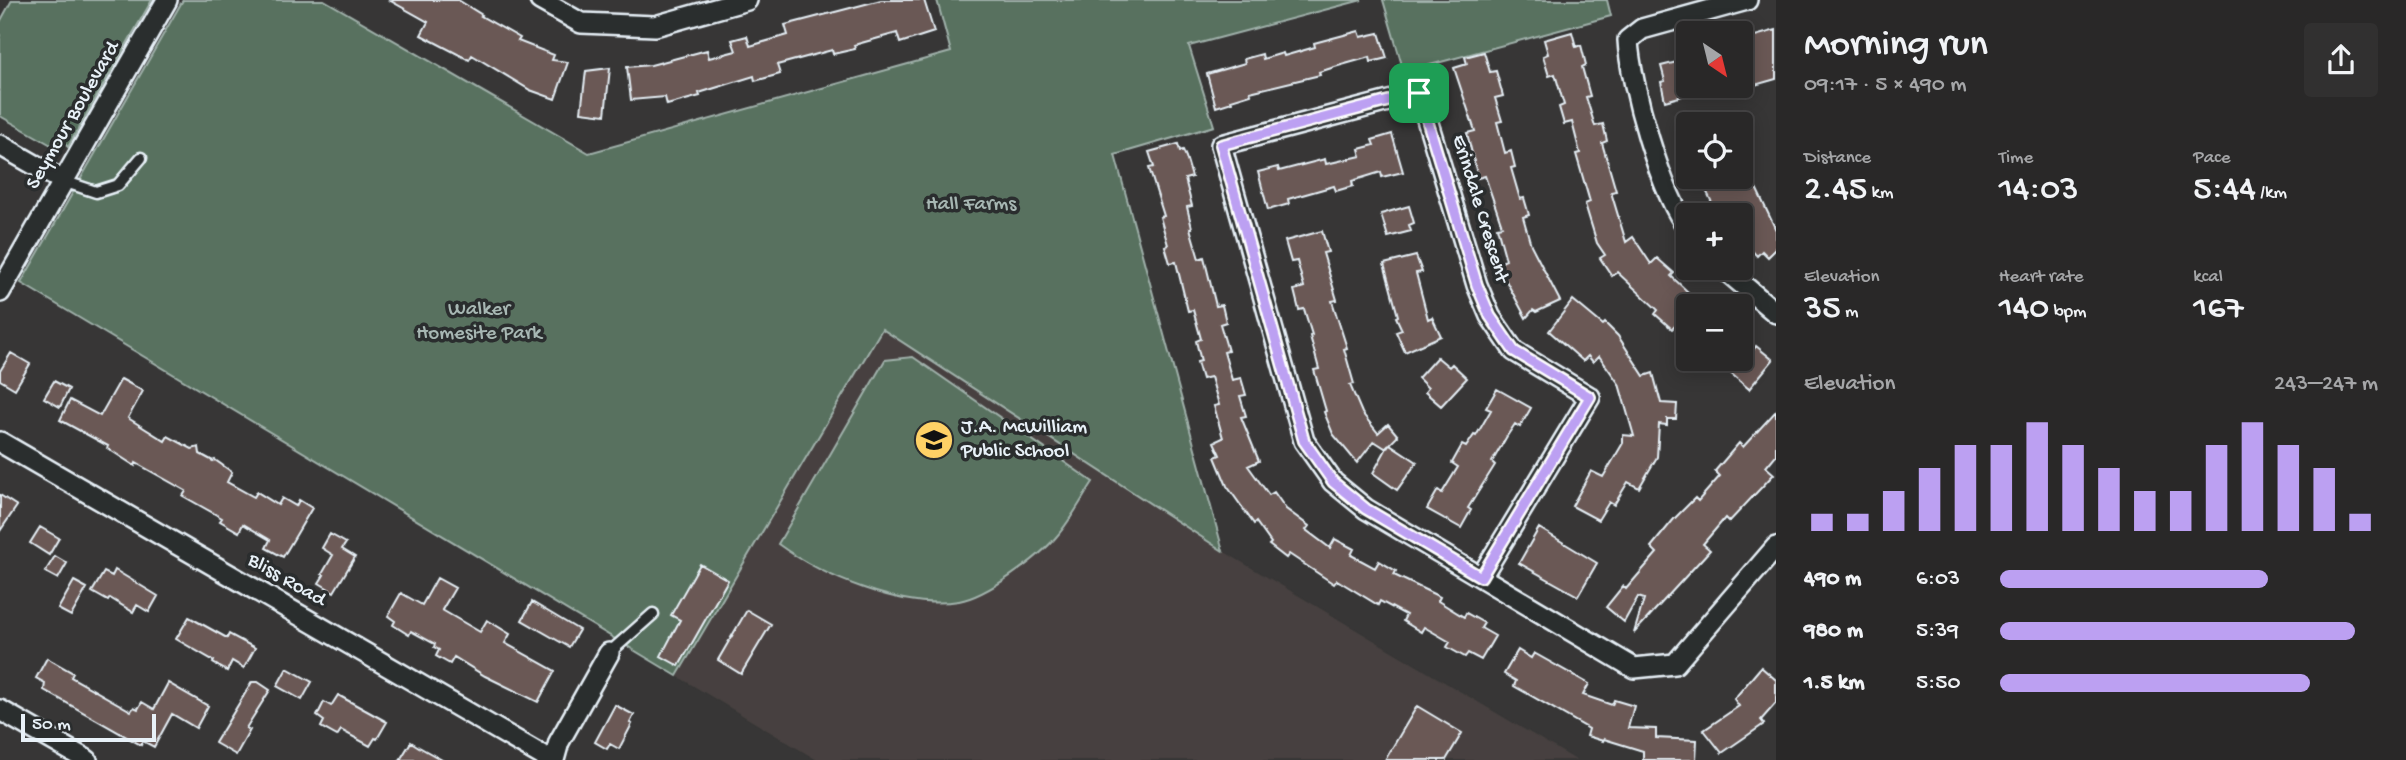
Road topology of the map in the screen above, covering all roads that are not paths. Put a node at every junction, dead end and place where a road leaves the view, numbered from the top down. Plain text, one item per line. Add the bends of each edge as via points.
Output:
1 (167, 0) edge
2 (540, 0) edge
3 (747, 0) edge
4 (1747, 0) edge
5 (0, 145) edge
6 (141, 158) dead end
7 (63, 181) junction
8 (1676, 212) edge
9 (1737, 280) edge
10 (0, 292) edge
11 (1776, 313) edge
12 (0, 442) edge
13 (1775, 550) edge
14 (1481, 577) junction
15 (653, 614) dead end
16 (610, 653) joint
17 (0, 710) edge
18 (87, 760) edge
19 (552, 760) edge

1 - 7 street, Seymour Boulevard
2 - 3 street via 581,23 655,26
4 - 8 street via 1642,29 1628,40 1629,61
5 - 7 street
6 - 7 lane via 118,186 96,192
7 - 10 street, Seymour Boulevard
9 - 11 street
12 - 19 street, Bliss Road
13 - 14 street, Erindale Crescent via 1675,664 1634,668
14 - 14 street, Erindale Crescent via 1590,397 1514,351 1490,316 1419,93 1221,145 1304,441 1333,482 1366,509
15 - 16 lane
16 - 19 street
17 - 18 street

